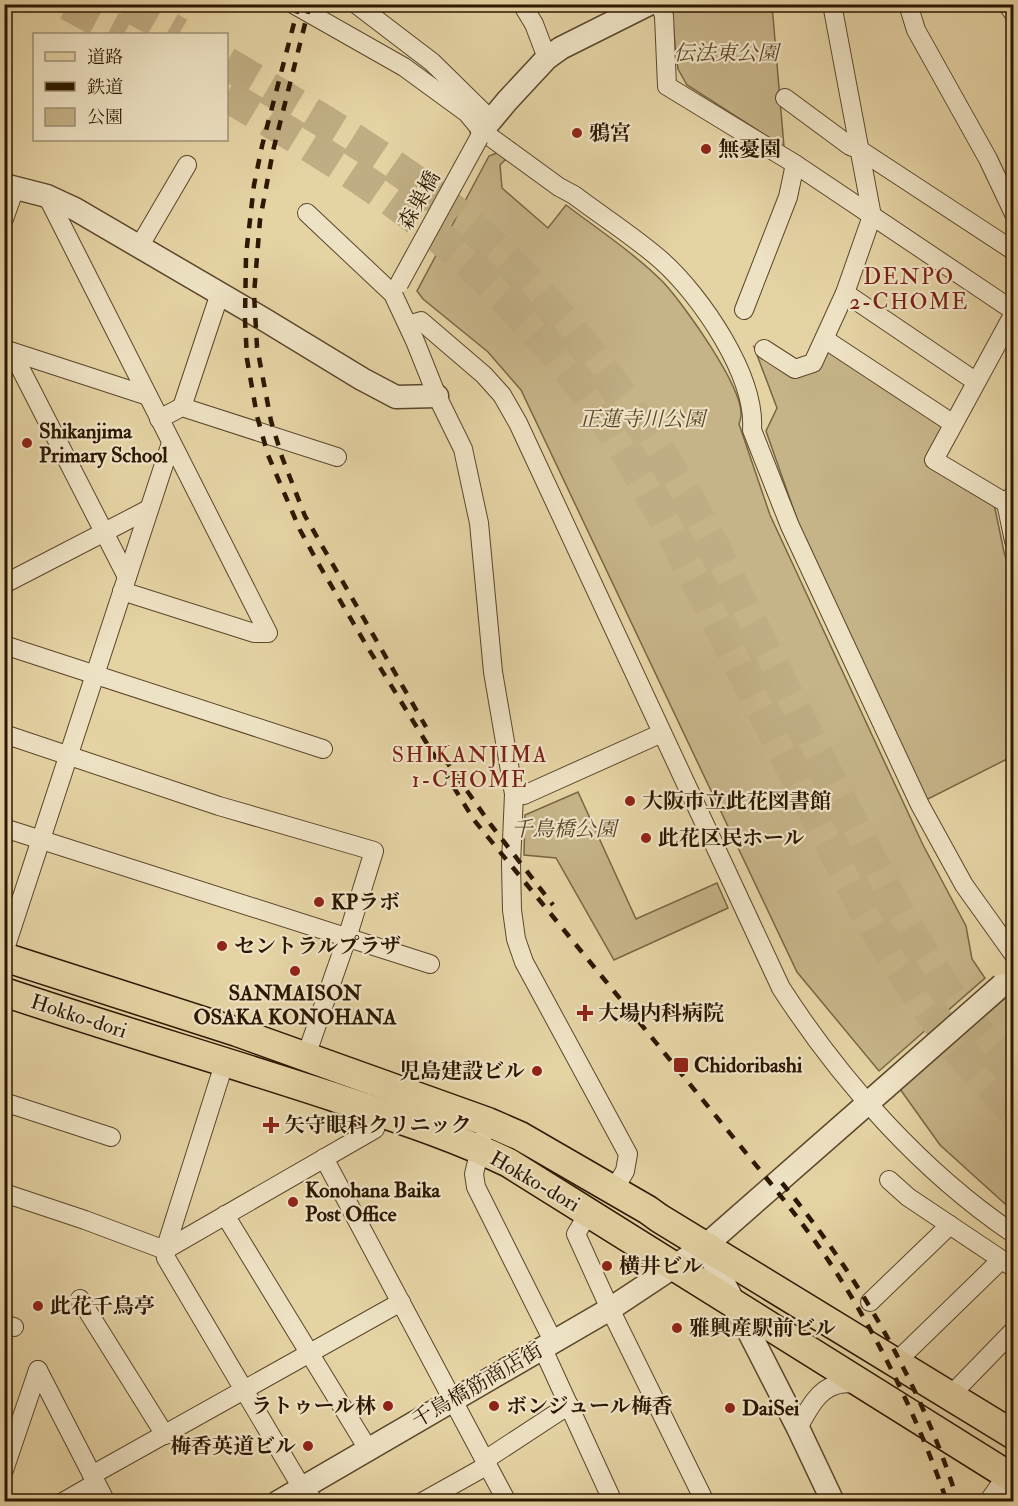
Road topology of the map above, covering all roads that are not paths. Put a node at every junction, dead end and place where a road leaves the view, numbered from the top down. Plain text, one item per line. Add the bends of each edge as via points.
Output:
1 (293, 4) edge
2 (356, 4) edge
3 (522, 4) edge
4 (650, 4) edge
5 (660, 4) edge
6 (832, 4) edge
7 (908, 4) edge
8 (1007, 4) edge
9 (1014, 14) edge
10 (547, 58) junction
11 (785, 98) dead end
12 (484, 130) junction
13 (860, 150) junction
14 (795, 164) junction
15 (188, 165) dead end
16 (10, 187) edge
17 (47, 196) junction
18 (307, 213) dead end
19 (1014, 213) edge
20 (872, 216) junction
21 (4, 219) edge
22 (139, 247) junction
23 (1014, 251) edge
24 (396, 289) junction
25 (219, 293) junction
26 (845, 293) junction
27 (744, 310) dead end
28 (1014, 312) edge
29 (408, 325) junction
30 (825, 340) junction
31 (764, 349) dead end
32 (8, 351) edge
33 (975, 381) junction
34 (148, 396) junction
35 (437, 396) junction
36 (182, 407) junction
37 (159, 418) junction
38 (952, 423) junction
39 (171, 443) junction
40 (337, 457) dead end
41 (1010, 499) edge
42 (149, 509) junction
43 (104, 532) junction
44 (1014, 541) edge
45 (125, 584) junction
46 (4, 585) edge
47 (4, 645) edge
48 (95, 674) junction
49 (662, 733) junction
50 (4, 735) edge
51 (323, 749) dead end
52 (69, 755) junction
53 (514, 794) junction
54 (4, 828) edge
55 (41, 840) junction
56 (346, 938) junction
57 (4, 951) edge
58 (1014, 955) edge
59 (4, 957) edge
60 (430, 964) dead end
61 (1008, 979) edge
62 (4, 992) edge
63 (306, 1056) junction
64 (225, 1061) junction
65 (876, 1095) junction
66 (4, 1102) edge
67 (380, 1112) junction
68 (488, 1122) junction
69 (111, 1137) dead end
70 (480, 1149) junction
71 (324, 1158) junction
72 (889, 1180) dead end
73 (613, 1191) junction
74 (4, 1193) edge
75 (589, 1212) junction
76 (225, 1215) junction
77 (950, 1225) junction
78 (1014, 1234) edge
79 (705, 1246) junction
80 (165, 1250) junction
81 (1007, 1264) edge
82 (674, 1267) junction
83 (80, 1299) dead end
84 (401, 1302) junction
85 (870, 1302) dead end
86 (733, 1304) junction
87 (610, 1309) junction
88 (1014, 1330) edge
89 (548, 1344) junction
90 (309, 1354) junction
91 (895, 1363) junction
92 (863, 1383) junction
93 (245, 1389) junction
94 (950, 1396) junction
95 (452, 1399) junction
96 (569, 1405) junction
97 (1009, 1425) edge
98 (798, 1428) junction
99 (165, 1435) junction
100 (368, 1449) junction
101 (487, 1462) junction
102 (4, 1470) edge
103 (1010, 1477) edge
104 (94, 1479) junction
105 (309, 1495) edge
106 (63, 1502) edge
107 (106, 1502) edge
108 (278, 1502) edge
109 (422, 1502) edge
110 (507, 1502) edge
111 (613, 1502) edge
112 (705, 1502) edge
113 (833, 1502) edge
114 (988, 1502) edge

1 - 12 street via 404,67
2 - 12 street via 432,62
3 - 10 street
4 - 10 street
5 - 14 street via 667,86
6 - 13 street
7 - 19 street via 916,30
8 - 9 street
10 - 12 street
11 - 13 street
12 - 24 street, 森巣橋, bridge
12 - 58 street via 662,261 702,306 726,343 754,413 752,430 790,526 920,805 964,885
13 - 20 street
13 - 23 street
14 - 20 street
14 - 27 street via 788,197
15 - 22 street
16 - 17 street
16 - 21 street
17 - 22 street
17 - 34 street
18 - 24 street
20 - 26 street
20 - 28 street
22 - 25 street
24 - 29 street
25 - 35 street via 396,397
25 - 36 street
26 - 30 street
26 - 33 street
28 - 33 street
29 - 35 street
29 - 49 street via 421,321 502,395
30 - 31 street via 813,363 795,369
30 - 38 street
32 - 34 street
32 - 43 street
33 - 38 street
34 - 37 street
35 - 53 street via 463,449 479,523 493,672
36 - 37 street
36 - 40 street
37 - 39 street
38 - 41 street via 934,460
39 - 42 street
39 - 45 street via 268,633 254,633
41 - 44 street
42 - 43 street
42 - 45 street
43 - 45 street
43 - 46 street
45 - 48 street
47 - 48 street
48 - 51 street
48 - 52 street
49 - 53 street via 524,795
49 - 65 street via 781,988 820,1044
50 - 52 street
52 - 55 street
52 - 56 street via 219,806 374,851
53 - 73 street via 511,864 516,939 524,962 628,1154 625,1171
54 - 55 street
55 - 56 street
55 - 57 street
56 - 60 street
56 - 63 street
59 - 63 main road, Hokko-dori
61 - 65 street, 千鳥橋筋商店街, bridge
62 - 64 main road, Hokko-dori
63 - 68 main road, Hokko-dori
64 - 67 main road, Hokko-dori
64 - 80 street
65 - 78 street via 902,1142
65 - 79 street, 千鳥橋筋商店街
66 - 69 street
67 - 70 main road, Hokko-dori
67 - 71 street via 375,1129
68 - 70 street
68 - 73 main road, Hokko-dori via 520,1136
70 - 75 main road, Hokko-dori
70 - 89 street via 474,1174 476,1187
71 - 76 street
71 - 84 street
72 - 77 street
73 - 79 main road, Hokko-dori
74 - 80 street
75 - 82 main road, Hokko-dori
75 - 87 street via 576,1234
76 - 80 street
76 - 90 street
77 - 81 street
77 - 85 street
79 - 82 street, 千鳥橋筋商店街
79 - 86 street
79 - 91 main road, Hokko-dori
80 - 93 street via 166,1258
81 - 91 street
82 - 86 main road, Hokko-dori
82 - 87 street, 千鳥橋筋商店街
83 - 99 street
84 - 90 street
84 - 95 street
86 - 92 main road, Hokko-dori
86 - 98 street
87 - 89 street, 千鳥橋筋商店街
87 - 112 street
88 - 94 street
89 - 95 street, 千鳥橋筋商店街
89 - 96 street
90 - 93 street
90 - 100 street
91 - 94 main road, Hokko-dori
92 - 98 street via 837,1384 823,1392
92 - 103 main road, Hokko-dori
93 - 99 street
93 - 105 street
94 - 97 main road, Hokko-dori
95 - 100 street, 千鳥橋筋商店街
95 - 101 street
96 - 101 street
96 - 111 street
98 - 113 street
99 - 104 street
100 - 105 street, 千鳥橋筋商店街
101 - 109 street
101 - 110 street
102 - 104 street via 38,1370
103 - 114 street
104 - 106 street
104 - 107 street
105 - 108 street, 千鳥橋筋商店街

